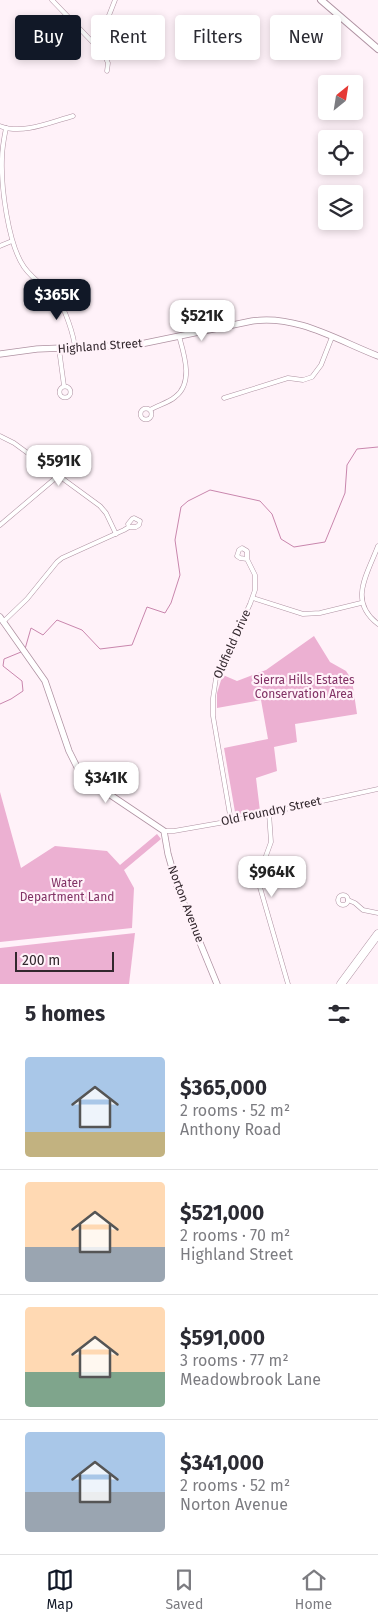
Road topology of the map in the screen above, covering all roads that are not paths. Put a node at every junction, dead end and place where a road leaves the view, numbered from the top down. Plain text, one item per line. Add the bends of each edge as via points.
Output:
1 (52, 0) edge
2 (115, 0) edge
3 (322, 0) edge
4 (109, 15) edge
5 (91, 41) edge
6 (378, 49) edge
7 (107, 60) edge
8 (106, 71) dead end
9 (73, 116) dead end
10 (0, 126) edge
11 (6, 128) junction
12 (12, 241) junction
13 (0, 246) edge
14 (179, 336) junction
15 (332, 337) junction
16 (75, 348) junction
17 (59, 349) junction
18 (0, 354) edge
19 (378, 356) edge
20 (64, 386) dead end
21 (224, 398) dead end
22 (150, 410) dead end
23 (0, 436) edge
24 (58, 476) junction
25 (0, 525) edge
26 (129, 527) dead end
27 (116, 534) junction
28 (378, 546) edge
29 (247, 559) dead end
30 (253, 598) junction
31 (362, 603) junction
32 (1, 620) edge
33 (378, 624) edge
34 (378, 790) edge
35 (269, 812) junction
36 (231, 821) junction
37 (164, 831) junction
38 (348, 900) dead end
39 (378, 913) edge
40 (378, 934) edge
41 (217, 984) edge
42 (288, 984) edge
43 (341, 984) edge

1 - 5 street
2 - 4 street
3 - 6 main road
7 - 8 street
9 - 11 street via 24,129
10 - 11 street
11 - 12 street via 2,164
12 - 13 street
12 - 16 street via 22,265 56,297
14 - 15 street, Highland Street via 268,320 298,324
14 - 16 street, Highland Street via 127,346
14 - 22 street via 185,356 186,375 182,390
15 - 19 street, Highland Street
15 - 21 street via 312,377 303,380 288,378
16 - 17 street, Highland Street
17 - 18 street, Highland Street
17 - 20 street
23 - 24 street
24 - 25 street
24 - 27 street via 100,506
26 - 27 street
27 - 32 street via 62,558 27,599
28 - 31 street via 362,590
29 - 30 street, Oldfield Drive via 255,575
30 - 31 street via 303,614
30 - 36 street, Oldfield Drive via 216,678 213,692 213,716
31 - 33 street via 369,617
32 - 37 street via 45,681 78,770
34 - 35 street, Old Foundry Street
35 - 36 street, Old Foundry Street
35 - 42 street via 270,845 262,864 259,884
36 - 37 street, Old Foundry Street
37 - 41 street, Norton Avenue via 178,889
38 - 39 street via 363,910
40 - 43 highway

